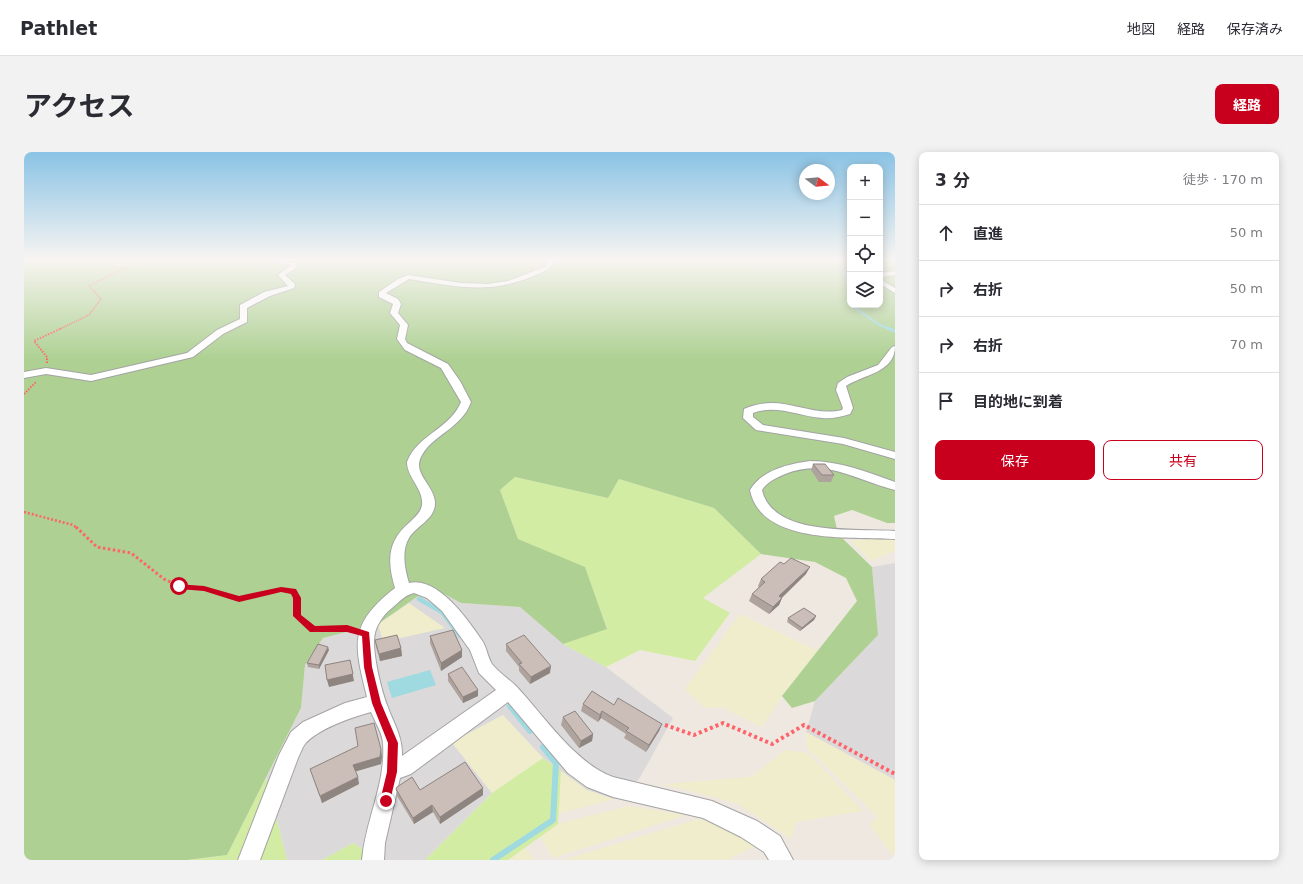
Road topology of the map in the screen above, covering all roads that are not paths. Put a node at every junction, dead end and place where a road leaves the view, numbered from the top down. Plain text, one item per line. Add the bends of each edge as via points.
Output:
1 (271, 293) edge
2 (383, 293) edge
3 (895, 349) edge
4 (24, 375) edge
5 (895, 456) edge
6 (895, 486) edge
7 (895, 535) edge
8 (403, 590) junction
9 (509, 690) junction
10 (377, 703) junction
11 (392, 772) junction
12 (249, 860) edge
13 (373, 860) edge
14 (782, 860) edge

1 - 4 street via 248,302 242,307 244,320 220,332 190,355 91,378 46,371
2 - 8 street via 397,304 394,313 404,328 401,341 419,354 442,364 466,402 461,415 418,450 412,462 429,504 423,517 403,537 398,550 399,577
3 - 5 street via 881,367 841,385 848,408 846,412 830,415 758,406 748,411 748,418 760,428 844,441
6 - 7 street via 848,469 806,464 796,465 771,475 759,484 756,490 760,504 789,525 832,534
8 - 9 street via 415,587 432,594 448,607 477,647 485,668
8 - 10 street via 383,606 370,623 366,634 368,667
9 - 11 street
9 - 14 street via 575,766 594,780 613,787 705,808 749,829 772,844
10 - 11 street via 393,743
10 - 12 street via 352,709 310,728 298,738 288,755
11 - 13 street via 374,843

